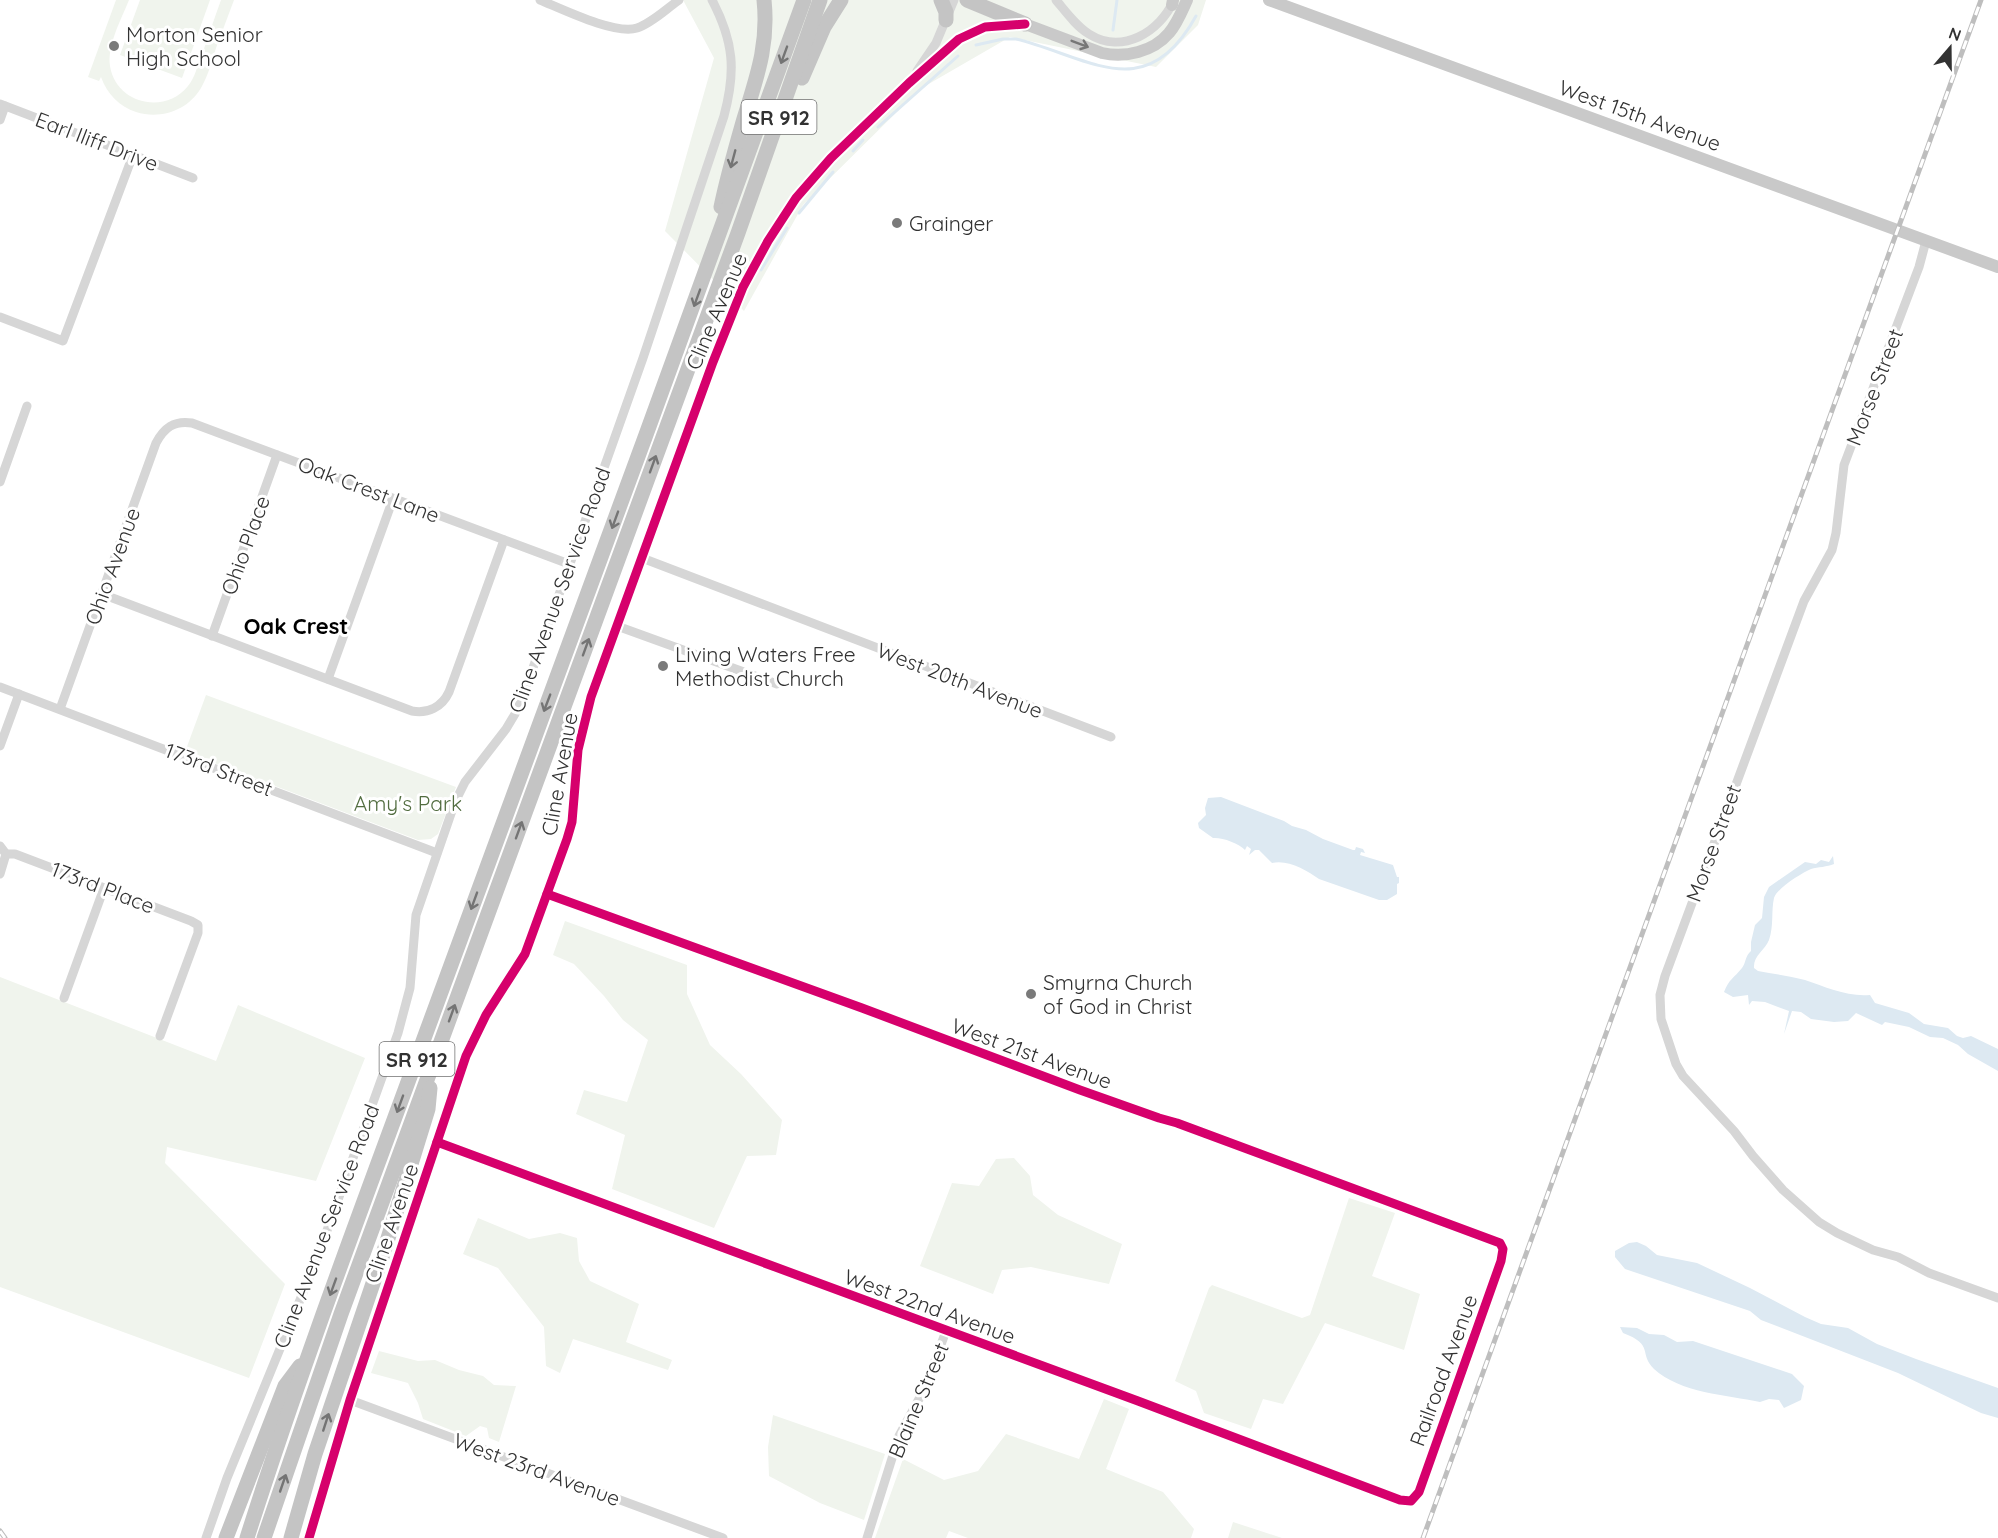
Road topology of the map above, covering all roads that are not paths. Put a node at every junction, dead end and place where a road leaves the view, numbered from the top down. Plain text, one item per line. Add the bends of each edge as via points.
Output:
1 (540, 0) edge
2 (679, 0) edge
3 (712, 0) edge
4 (764, 0) edge
5 (804, 0) edge
6 (820, 0) edge
7 (841, 0) edge
8 (941, 0) edge
9 (954, 0) edge
10 (967, 0) edge
11 (1056, 0) edge
12 (1187, 0) edge
13 (1269, 0) edge
14 (1173, 2) edge
15 (946, 20) junction
16 (1025, 24) junction
17 (909, 83) junction
18 (3, 105) edge
19 (0, 120) edge
20 (133, 154) junction
21 (193, 178) dead end
22 (738, 233) junction
23 (1926, 241) junction
24 (1998, 267) edge
25 (707, 270) junction
26 (0, 317) edge
27 (27, 406) dead end
28 (169, 427) joint
29 (277, 455) junction
30 (0, 482) edge
31 (393, 499) junction
32 (504, 540) junction
33 (642, 558) junction
34 (569, 564) junction
35 (102, 594) junction
36 (617, 626) junction
37 (212, 636) junction
38 (328, 679) junction
39 (777, 684) dead end
40 (0, 687) edge
41 (19, 694) junction
42 (60, 709) junction
43 (1111, 737) dead end
44 (0, 746) edge
45 (3, 850) edge
46 (437, 853) junction
47 (0, 874) edge
48 (104, 888) junction
49 (547, 894) junction
50 (64, 998) dead end
51 (160, 1036) dead end
52 (431, 1068) junction
53 (437, 1142) junction
54 (1502, 1247) joint
55 (1998, 1298) edge
56 (946, 1331) junction
57 (310, 1351) junction
58 (350, 1400) junction
59 (1411, 1501) joint
60 (206, 1538) edge
61 (226, 1538) edge
62 (247, 1538) edge
63 (264, 1538) edge
64 (291, 1538) edge
65 (309, 1538) edge
66 (723, 1538) edge
67 (867, 1538) edge

1 - 2 street via 610,27 626,29 640,27
3 - 34 street, Cline Avenue Service Road via 732,56 729,95
4 -> 25 highway via 763,57 726,183
5 -> 25 highway, Cline Avenue / SR 912
6 - 22 highway, Cline Avenue / SR 912
7 - 22 highway via 824,27
8 - 15 highway
9 - 15 street, Cline Avenue
10 - 16 highway
11 - 14 street via 1090,35 1121,43 1155,27
16 -> 12 main road, Cline Avenue via 1102,53 1129,55 1164,38
13 - 23 main road, West 15th Avenue
15 - 17 street, Cline Avenue via 936,43
16 - 17 street, Cline Avenue via 985,27 959,39
17 - 33 street, Cline Avenue via 831,158 796,198 757,259 713,362
18 - 19 street
18 - 20 street, Earl Iliff Drive
20 - 21 street, Earl Iliff Drive
20 - 26 street via 63,340
52 -> 22 highway, Cline Avenue / SR 912
23 - 24 main road, West 15th Avenue
23 - 55 street, Morse Street via 1844,465 1832,550 1804,601 1745,755 1665,976 1660,1012 1683,1076 1783,1190 1819,1222 1929,1274
25 -> 57 highway, Cline Avenue / SR 912
27 - 30 street
28 - 29 street, Oak Crest Lane via 192,423
28 - 35 street, Ohio Avenue via 156,443
29 - 31 street, Oak Crest Lane
29 - 37 street, Ohio Place
31 - 32 street, Oak Crest Lane
31 - 38 street
32 - 34 street, Oak Crest Lane
32 - 38 street via 446,699 432,709 412,711
33 - 36 street, Cline Avenue
33 - 43 street, West 20th Avenue
34 - 46 street, Cline Avenue Service Road via 515,714 465,782
35 - 37 street
35 - 42 street, Ohio Avenue
36 - 39 street
36 - 49 street, Cline Avenue via 582,732 571,827
37 - 38 street
40 - 41 street, 173rd Street
41 - 42 street, 173rd Street
41 - 44 street
42 - 46 street, 173rd Street
45 - 47 street
45 - 48 street, 173rd Place
46 - 60 street, Cline Avenue Service Road via 416,915 412,977 398,1033 316,1262
48 - 50 street
48 - 51 street, 173rd Place via 198,926
49 - 53 street, Cline Avenue via 525,954 470,1047
49 - 54 street, West 21st Avenue via 1441,1220
63 -> 52 highway, Cline Avenue / SR 912
64 -> 52 highway via 428,1109
53 - 56 street, West 22nd Avenue
53 - 58 street, Cline Avenue
54 - 59 street, Railroad Avenue via 1501,1262 1419,1492
56 - 59 street, West 22nd Avenue
56 - 67 street, Blaine Street via 925,1388 898,1436
57 - 61 highway via 285,1386
57 - 62 highway, Cline Avenue / SR 912
58 - 65 street, Cline Avenue
58 - 66 street, West 23rd Avenue

